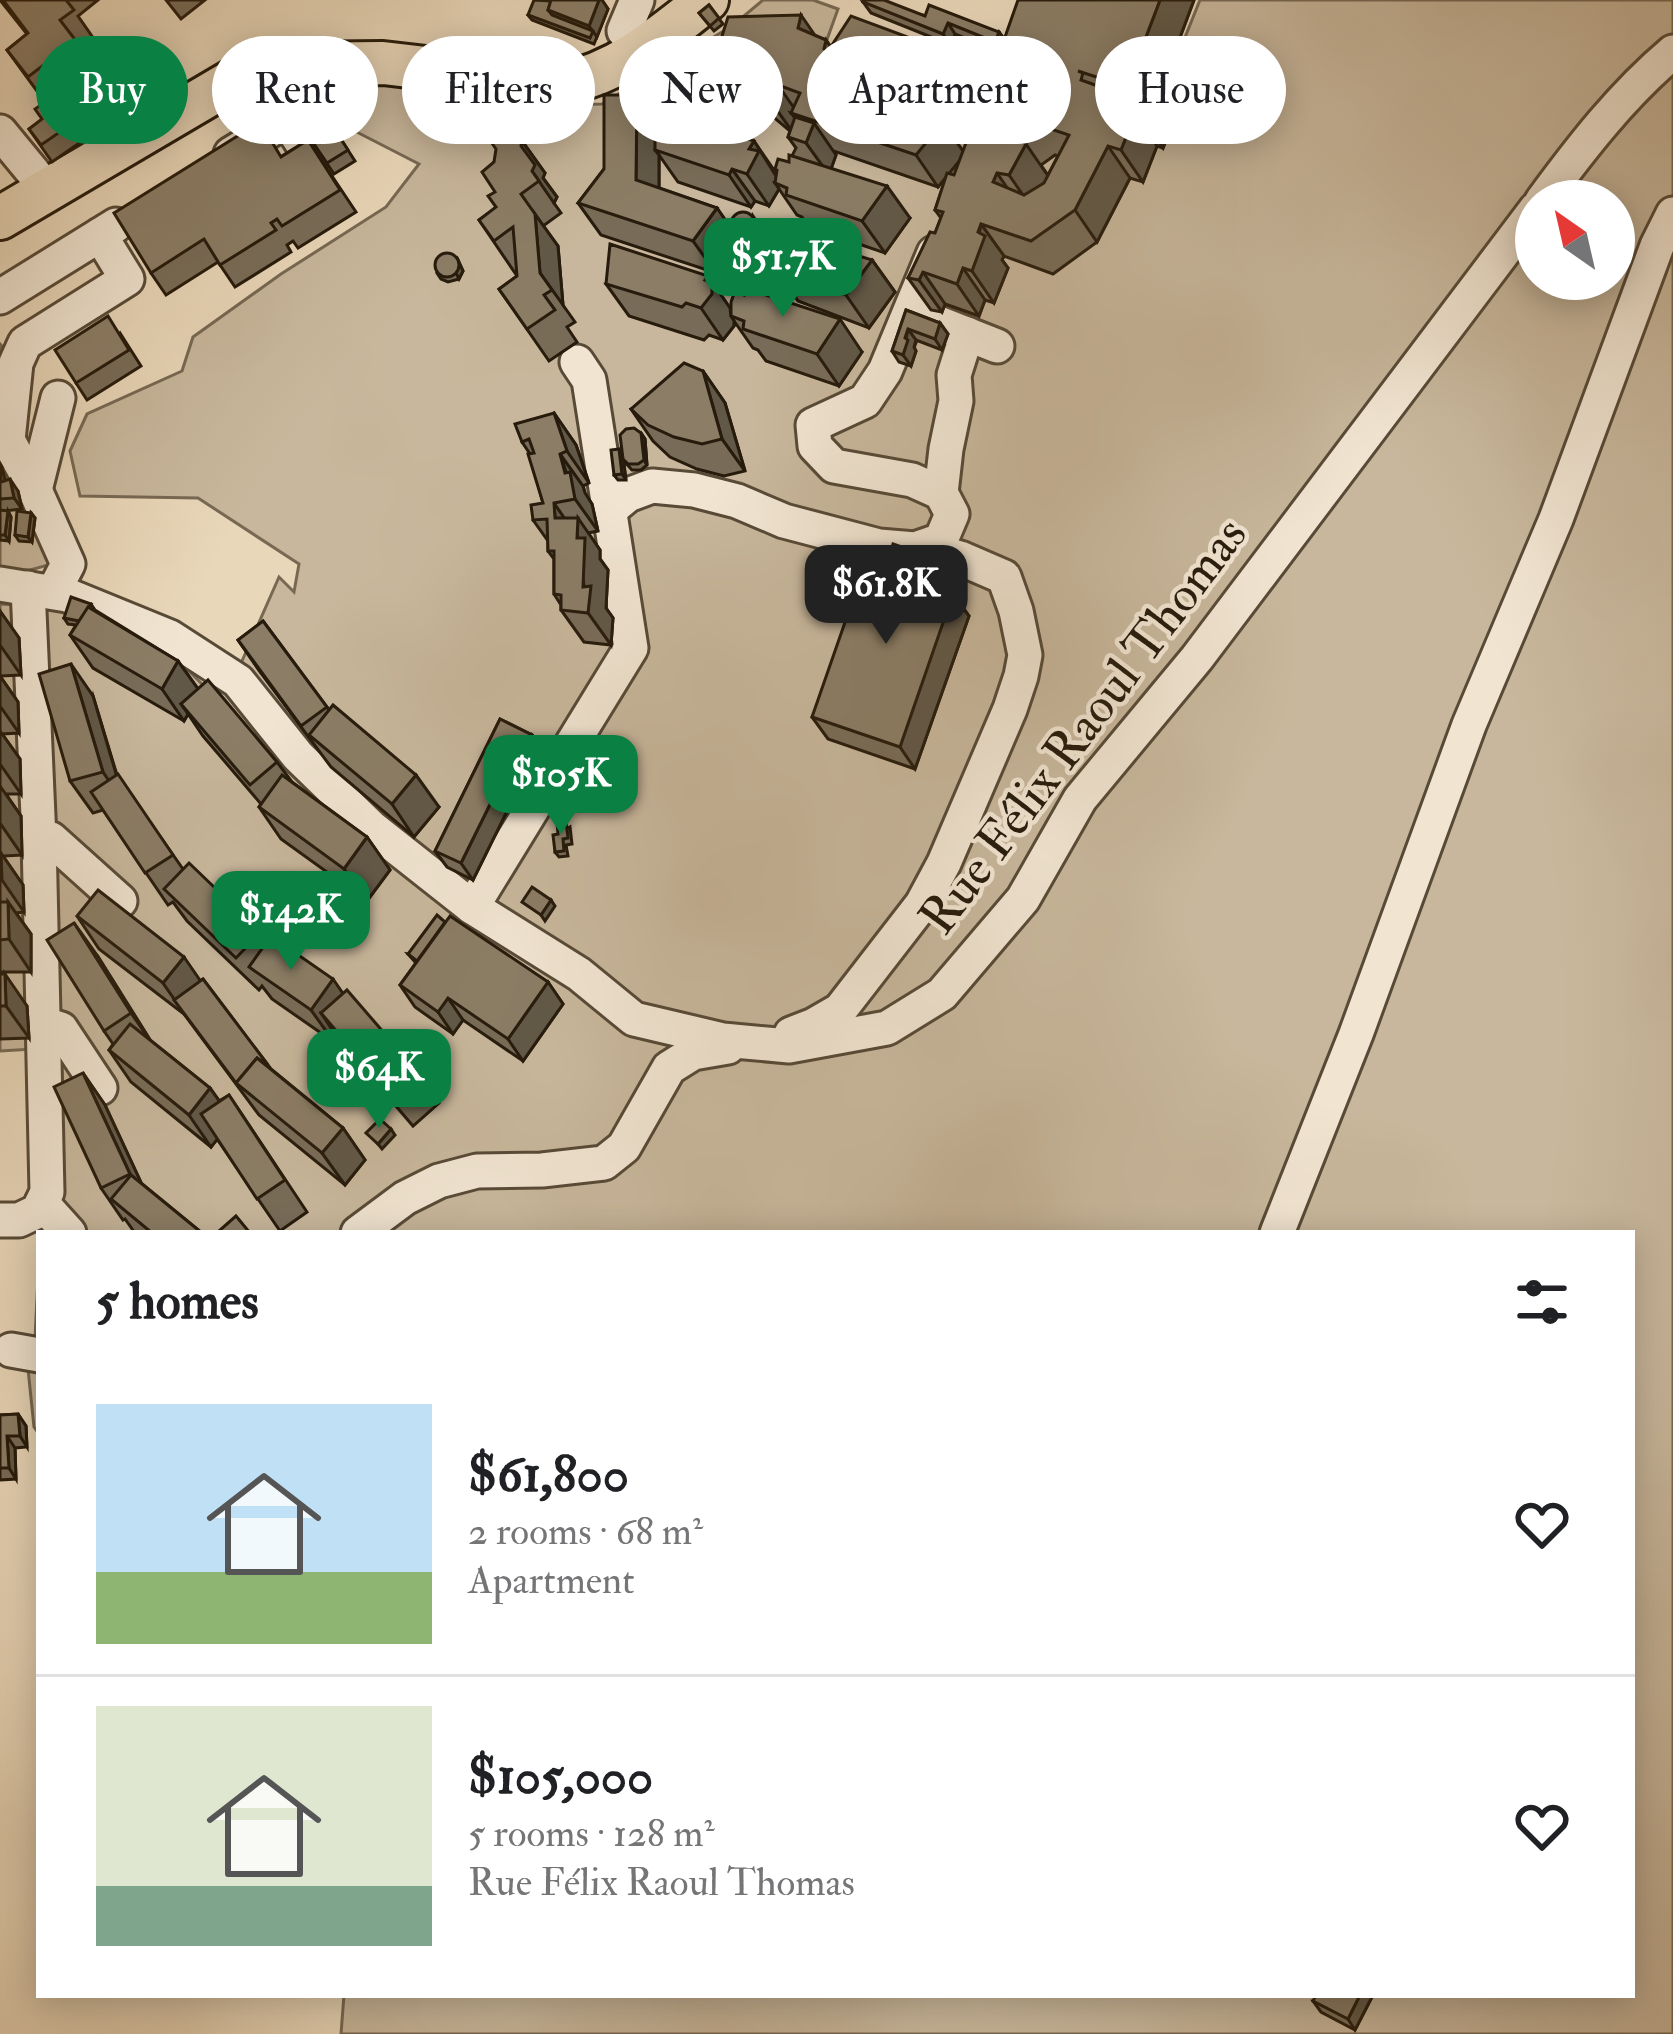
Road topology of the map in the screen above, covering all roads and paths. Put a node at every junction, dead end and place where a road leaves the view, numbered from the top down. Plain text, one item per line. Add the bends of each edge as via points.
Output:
1 (704, 0) edge
2 (1673, 52) edge
3 (0, 132) edge
4 (311, 158) edge
5 (212, 166) edge
6 (1557, 180) edge
7 (47, 189) junction
8 (137, 212) edge
9 (1673, 214) edge
10 (0, 218) edge
11 (955, 221) edge
12 (100, 235) junction
13 (1515, 236) edge
14 (0, 300) edge
15 (910, 312) junction
16 (25, 343) junction
17 (577, 362) dead end
18 (58, 398) dead end
19 (35, 490) junction
20 (941, 493) junction
21 (610, 509) junction
22 (922, 547) junction
23 (27, 588) edge
24 (39, 839) junction
25 (120, 902) edge
26 (472, 908) junction
27 (41, 1023) junction
28 (750, 1044) junction
29 (100, 1088) dead end
30 (42, 1203) junction
31 (0, 1220) edge
32 (66, 1230) edge
33 (362, 1230) edge
34 (1277, 1230) edge

1 - 7 main road via 614,68 563,84 383,63 280,64 242,76
2 - 6 street
3 - 7 street
4 - 5 street via 287,120
7 - 10 main road
8 - 12 street
9 - 34 street
11 - 15 street
12 - 14 street
12 - 16 street via 127,279
13 - 28 street, Rue Félix Raoul Thomas via 1197,658 1080,799 1023,899 942,994 887,1028 789,1046
14 - 16 street
15 - 20 street via 982,340 954,375
15 - 20 street via 865,401 813,425 815,446 834,466
16 - 19 street via 8,440
17 - 21 street via 589,380
18 - 19 street
19 - 23 street via 68,564
20 - 22 street via 952,514 940,540
21 - 22 street via 652,486 694,490 828,535
21 - 26 street via 632,648
22 - 28 street via 1004,577 1025,655 1021,676 922,904 840,1010
23 - 24 street
23 - 26 street, Rue Félix Raoul Thomas via 170,638 238,681 340,797
24 - 25 street via 52,839
24 - 27 street
26 - 28 street, Rue Félix Raoul Thomas via 579,974 634,1019
27 - 29 street via 61,1029
27 - 30 street
28 - 33 street via 693,1053 669,1068 624,1147 604,1163 439,1181
30 - 31 street via 19,1220
30 - 32 street

